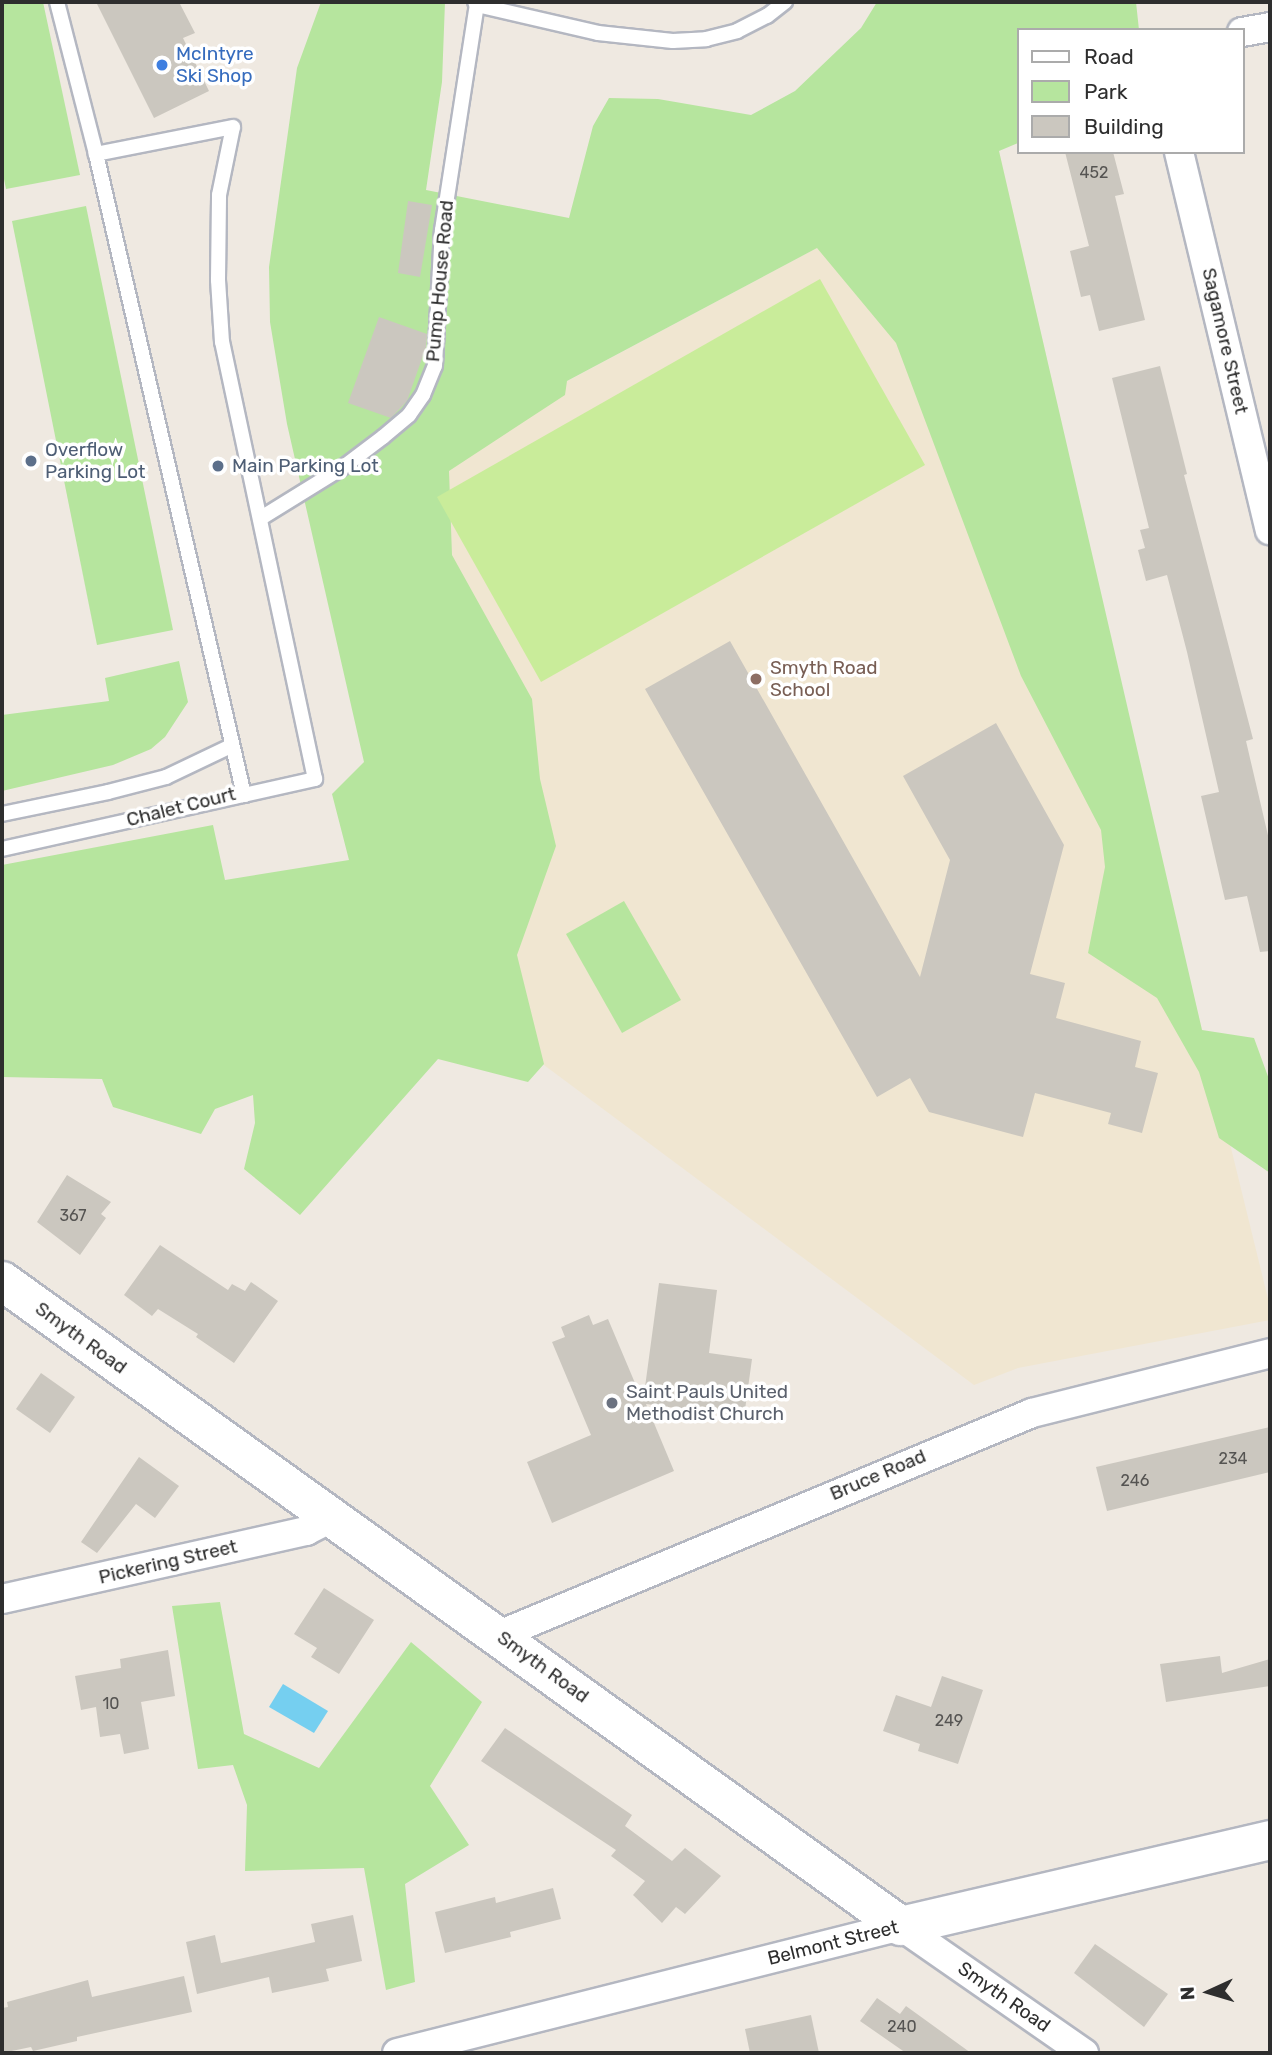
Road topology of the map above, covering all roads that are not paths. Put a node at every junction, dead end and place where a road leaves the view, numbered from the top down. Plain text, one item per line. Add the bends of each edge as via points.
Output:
1 (57, 2) edge
2 (785, 2) edge
3 (476, 3) edge
4 (1270, 27) edge
5 (1244, 33) edge
6 (96, 154) junction
7 (1180, 154) edge
8 (1258, 427) edge
9 (261, 519) junction
10 (1270, 530) edge
11 (231, 746) junction
12 (244, 795) junction
13 (2, 814) edge
14 (2, 849) edge
15 (2, 1281) edge
16 (1270, 1353) edge
17 (332, 1518) junction
18 (2, 1599) edge
19 (499, 1635) junction
20 (1270, 1840) edge
21 (901, 1926) junction
22 (397, 2053) edge
23 (1084, 2053) edge

1 - 6 lane
2 - 3 lane via 737,31 673,41 598,33
3 - 9 lane, Pump House Road via 444,218 435,366 423,395 409,415 383,437
4 - 5 street
6 - 9 lane via 233,127 219,195 222,342
6 - 11 lane
7 - 8 street, Sagamore Street
8 - 10 street, Sagamore Street
9 - 12 lane via 315,779
11 - 12 lane, Chalet Court
11 - 13 lane, Chalet Court via 166,776
12 - 14 lane, Chalet Court
15 - 17 street, Smyth Road
16 - 19 street, Bruce Road via 1032,1413
17 - 18 street, Pickering Street via 306,1531
17 - 19 street, Smyth Road
19 - 21 street, Smyth Road
20 - 21 street, Belmont Street
21 - 22 street, Belmont Street
21 - 23 street, Smyth Road

